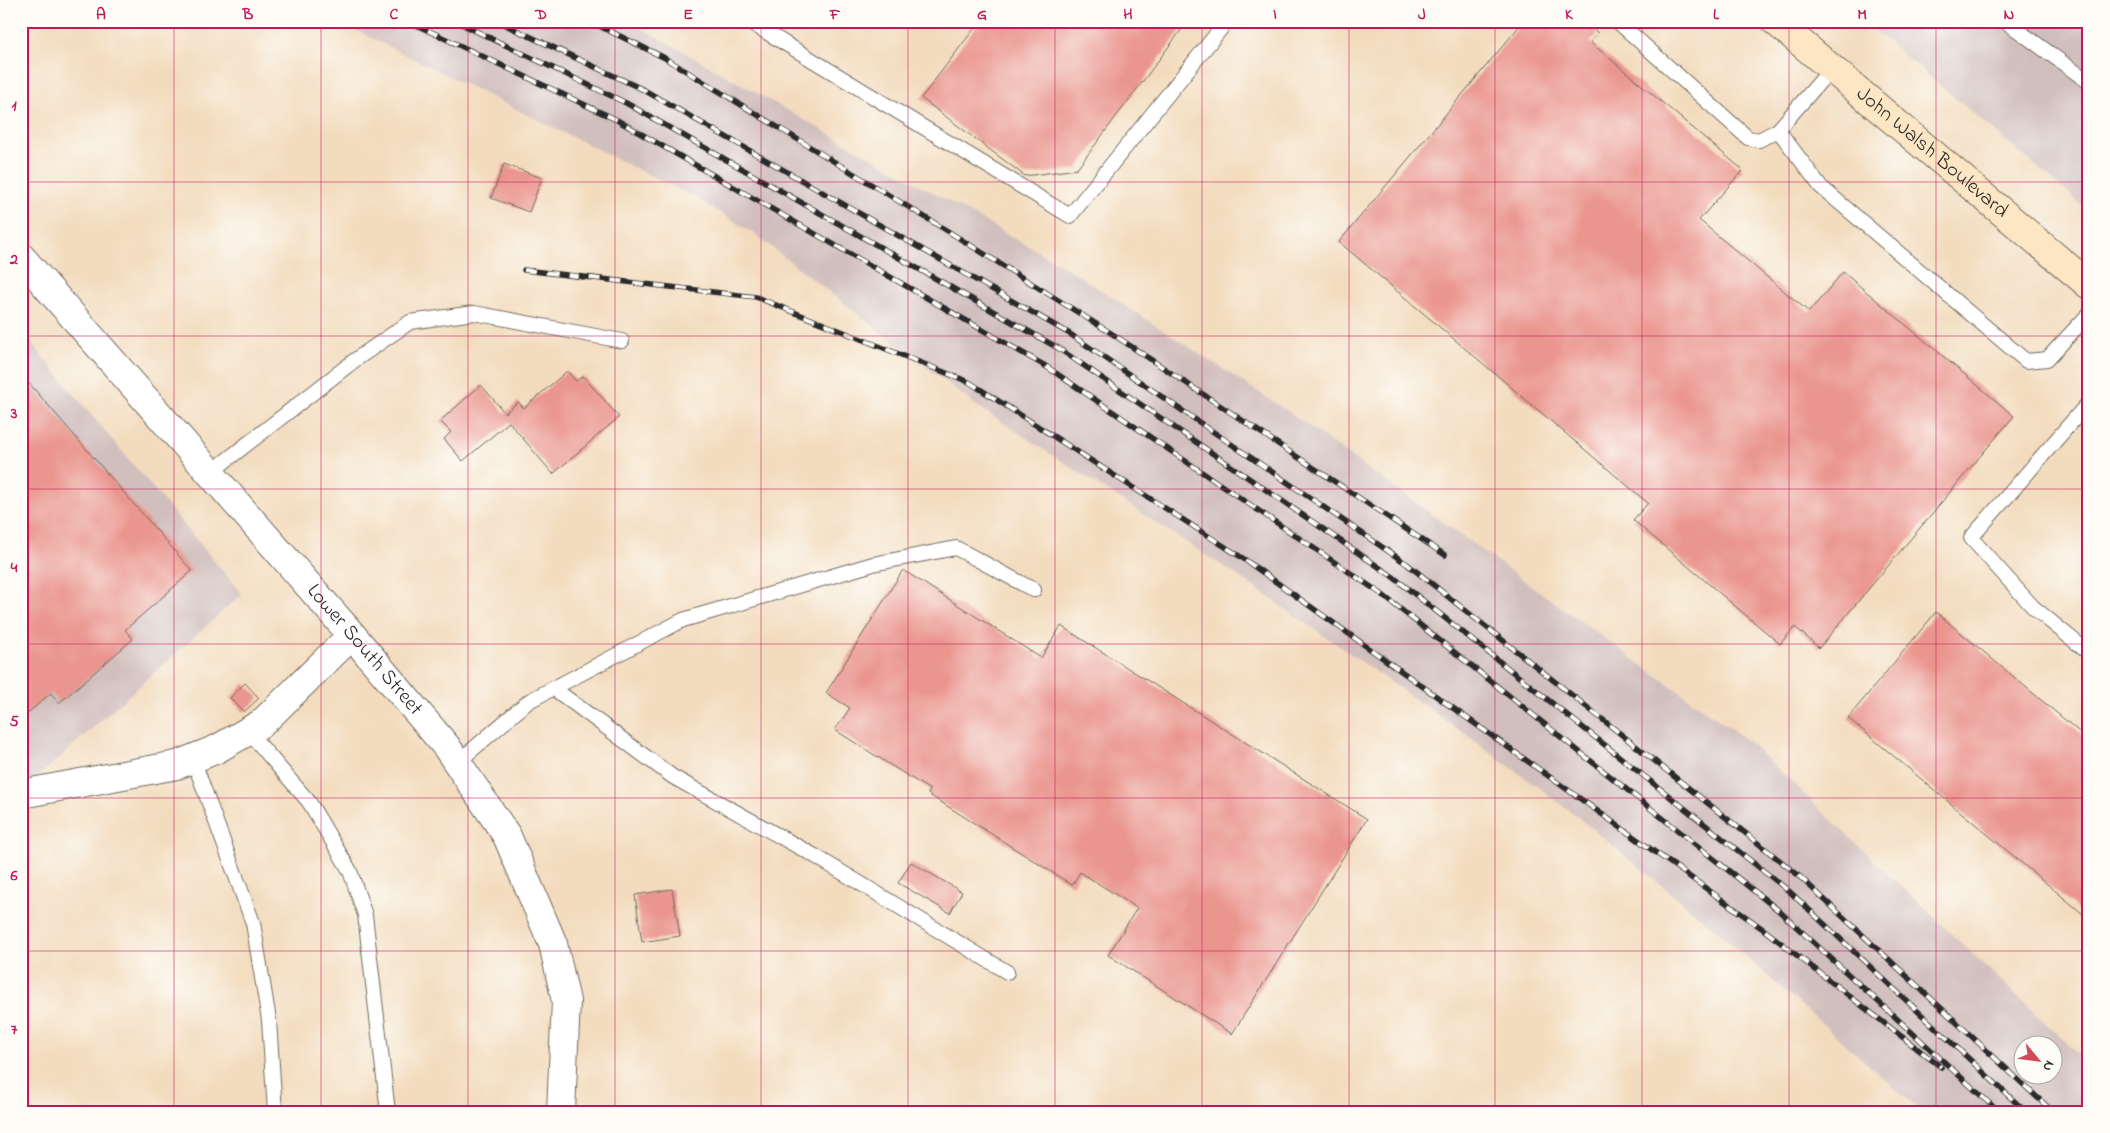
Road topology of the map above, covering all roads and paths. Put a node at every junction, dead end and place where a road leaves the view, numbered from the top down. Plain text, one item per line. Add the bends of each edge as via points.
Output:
1 (748, 21) edge
2 (1227, 21) edge
3 (1617, 21) edge
4 (1775, 21) edge
5 (2005, 21) edge
6 (1831, 69) junction
7 (2089, 82) edge
8 (1778, 130) junction
9 (21, 257) edge
10 (2089, 285) edge
11 (2089, 314) edge
12 (622, 341) dead end
13 (2089, 402) edge
14 (210, 473) junction
15 (1034, 590) dead end
16 (352, 635) junction
17 (2089, 653) edge
18 (553, 688) junction
19 (248, 731) junction
20 (192, 759) junction
21 (458, 762) junction
22 (21, 794) edge
23 (1007, 972) dead end
24 (275, 1112) edge
25 (388, 1112) edge
26 (561, 1112) edge

1 - 2 lane via 1070,216
3 - 8 lane via 1748,138 1759,140
4 - 6 street, John Walsh Boulevard
5 - 7 lane
6 - 8 lane
6 - 10 street, John Walsh Boulevard
8 - 11 lane via 1821,187 2026,361 2046,359
9 - 14 street, Lower South Street
12 - 14 lane via 474,313 410,322 355,360
13 - 17 lane via 1971,538 2034,606
14 - 16 street, Lower South Street
15 - 18 lane via 956,548 873,564 683,620
16 - 19 street via 262,723
16 - 21 street, Lower South Street
18 - 21 lane via 529,701
18 - 23 lane via 673,777 815,856
19 - 20 street
19 - 25 lane via 308,802 350,871 360,896 365,914
20 - 22 street via 177,765
20 - 24 lane via 252,923 269,1020
21 - 26 street, Lower South Street via 507,836 553,944 566,1001

